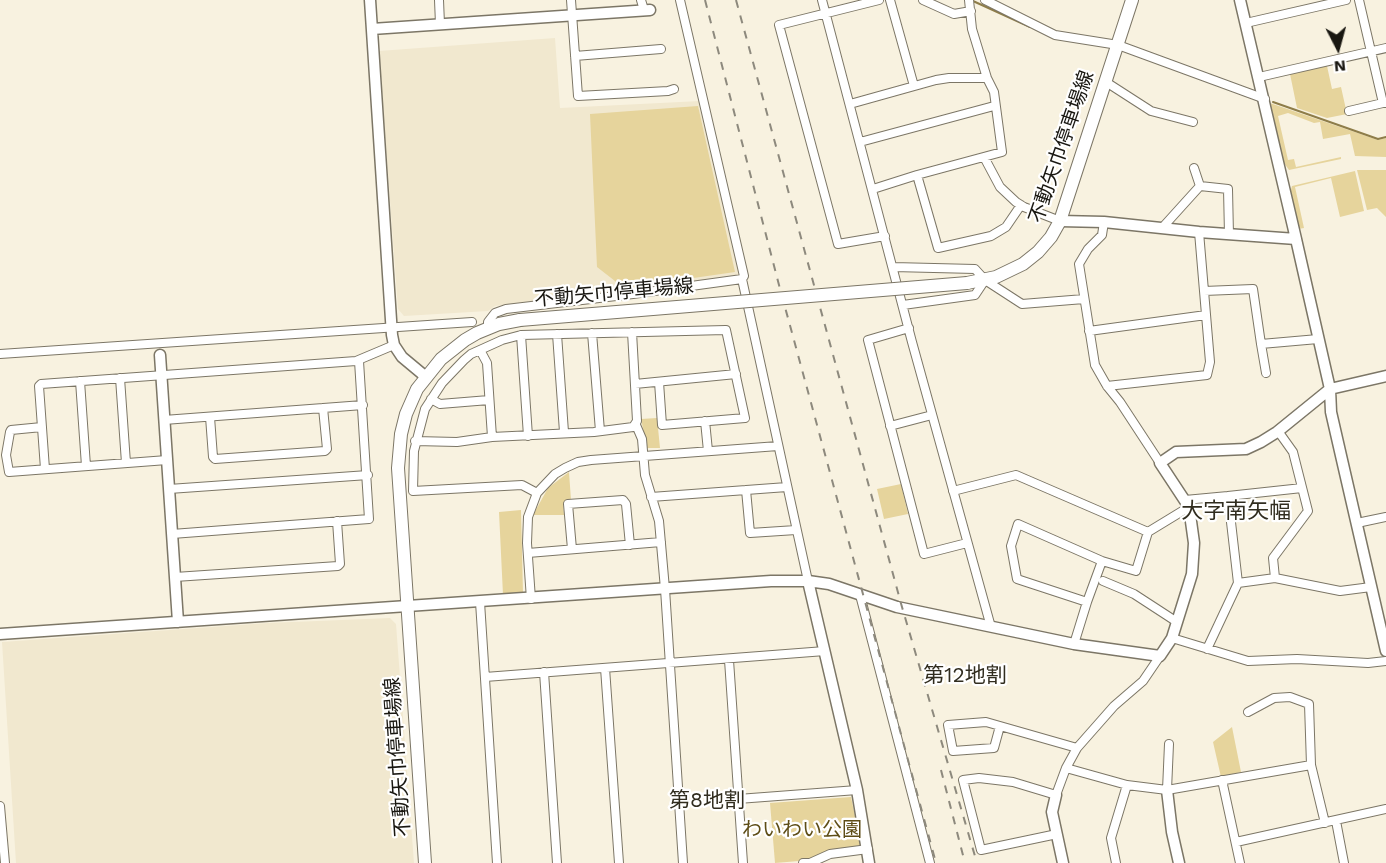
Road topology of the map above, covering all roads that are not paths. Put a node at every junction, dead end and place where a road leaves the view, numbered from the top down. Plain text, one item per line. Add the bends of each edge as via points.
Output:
1 (370, 0) edge
2 (439, 0) edge
3 (571, 0) edge
4 (680, 0) edge
5 (822, 0) edge
6 (879, 0) edge
7 (891, 0) edge
8 (923, 0) edge
9 (986, 0) edge
10 (1132, 0) edge
11 (1240, 0) edge
12 (1346, 0) edge
13 (1359, 0) edge
14 (970, 4) edge
15 (645, 7) edge
16 (572, 15) junction
17 (826, 15) junction
18 (1246, 22) junction
19 (440, 24) junction
20 (372, 29) junction
21 (1118, 45) junction
22 (1386, 48) edge
23 (661, 49) dead end
24 (1370, 52) junction
25 (575, 56) junction
26 (1259, 77) junction
27 (987, 78) junction
28 (1106, 82) junction
29 (914, 86) junction
30 (674, 88) dead end
31 (1264, 99) junction
32 (1384, 103) edge
33 (850, 104) junction
34 (994, 106) junction
35 (1349, 111) dead end
36 (1193, 122) dead end
37 (860, 142) junction
38 (984, 157) junction
39 (1194, 168) dead end
40 (916, 175) junction
41 (1200, 186) junction
42 (873, 189) junction
43 (1021, 205) junction
44 (1060, 221) junction
45 (1104, 222) junction
46 (1162, 228) junction
47 (1199, 232) junction
48 (1228, 235) junction
49 (885, 236) junction
50 (1296, 239) junction
51 (893, 267) junction
52 (742, 279) junction
53 (985, 280) junction
54 (1204, 291) junction
55 (1084, 299) junction
56 (903, 305) junction
57 (1206, 315) junction
58 (471, 322) dead end
59 (391, 327) junction
60 (489, 328) junction
61 (909, 328) junction
62 (1089, 331) junction
63 (632, 332) junction
64 (591, 333) junction
65 (557, 334) junction
66 (521, 335) junction
67 (1318, 339) junction
68 (394, 345) junction
69 (1261, 345) junction
70 (480, 350) junction
71 (0, 354) edge
72 (160, 355) dead end
73 (359, 361) junction
74 (1266, 373) dead end
75 (736, 374) junction
76 (161, 375) junction
77 (1386, 376) edge
78 (426, 377) junction
79 (120, 378) junction
80 (80, 381) junction
81 (659, 382) junction
82 (635, 384) junction
83 (1107, 386) junction
84 (1330, 389) junction
85 (431, 399) junction
86 (489, 400) junction
87 (363, 405) junction
88 (323, 408) junction
89 (932, 415) junction
90 (210, 417) junction
91 (164, 420) junction
92 (705, 422) junction
93 (636, 425) junction
94 (890, 426) junction
95 (42, 427) junction
96 (1278, 430) junction
97 (600, 431) junction
98 (564, 432) junction
99 (528, 436) junction
100 (492, 437) junction
101 (415, 441) junction
102 (778, 446) junction
103 (708, 451) junction
104 (643, 456) junction
105 (167, 460) junction
106 (126, 463) junction
107 (1160, 463) junction
108 (86, 466) junction
109 (45, 469) junction
110 (368, 475) junction
111 (787, 487) junction
112 (1302, 488) junction
113 (169, 489) junction
114 (746, 490) junction
115 (953, 491) junction
116 (537, 493) junction
117 (1228, 496) junction
118 (651, 497) junction
119 (1187, 504) junction
120 (1386, 517) edge
121 (337, 521) junction
122 (1357, 523) junction
123 (796, 530) junction
124 (1148, 532) junction
125 (172, 534) junction
126 (661, 542) junction
127 (968, 543) junction
128 (630, 545) junction
129 (572, 549) junction
130 (528, 553) junction
131 (1102, 561) junction
132 (175, 577) junction
133 (1275, 578) junction
134 (807, 581) junction
135 (1103, 581) dead end
136 (1238, 583) junction
137 (1371, 587) junction
138 (665, 589) junction
139 (860, 595) junction
140 (531, 599) junction
141 (480, 602) junction
142 (1087, 602) junction
143 (407, 607) junction
144 (178, 622) junction
145 (1177, 622) junction
146 (991, 627) junction
147 (0, 634) edge
148 (1172, 638) junction
149 (1074, 644) junction
150 (1207, 649) junction
151 (825, 651) junction
152 (1386, 651) edge
153 (1160, 656) junction
154 (729, 660) junction
155 (1386, 661) edge
156 (669, 664) junction
157 (605, 668) junction
158 (544, 672) junction
159 (485, 677) junction
160 (1248, 712) dead end
161 (1000, 726) junction
162 (1169, 744) dead end
163 (1077, 748) junction
164 (1311, 765) junction
165 (1066, 768) junction
166 (1222, 780) junction
167 (1127, 785) junction
168 (857, 790) junction
169 (1167, 790) junction
170 (1056, 795) junction
171 (738, 799) junction
172 (0, 806) edge
173 (1386, 809) edge
174 (1336, 820) junction
175 (1325, 823) junction
176 (1057, 834) junction
177 (1236, 842) junction
178 (868, 849) junction
179 (5, 863) edge
180 (425, 863) edge
181 (497, 863) edge
182 (557, 863) edge
183 (619, 863) edge
184 (683, 863) edge
185 (743, 863) edge
186 (803, 863) edge
187 (869, 863) edge
188 (930, 863) edge
189 (1063, 863) edge
190 (1116, 863) edge
191 (1179, 863) edge
192 (1240, 863) edge
193 (1344, 863) edge

1 - 20 street
2 - 19 street
3 - 16 street
4 - 52 street
5 - 17 street
6 - 17 street
7 - 29 street
8 - 14 street via 954,14
9 - 21 street via 1055,35
10 - 21 main road, 不動矢巾停車場線
11 - 18 street
12 - 18 street
13 - 24 street
14 - 27 street via 972,29
15 - 16 street
16 - 19 street
16 - 25 street
17 - 33 street
17 - 49 street via 779,25 838,244
18 - 26 street
19 - 20 street
20 - 59 street
21 - 28 main road, 不動矢巾停車場線
21 - 31 street
22 - 24 street
23 - 25 street
24 - 26 street
24 - 32 street
25 - 30 street via 580,97
26 - 31 street
27 - 29 street via 949,78
27 - 34 street via 994,92
28 - 36 street via 1151,111
28 - 44 main road, 不動矢巾停車場線
29 - 33 street
31 - 50 street
32 - 35 street
33 - 37 street
34 - 37 street
34 - 38 street via 1002,152
37 - 42 street
38 - 40 street
38 - 43 street via 1000,187
39 - 41 street
40 - 42 street
40 - 43 street via 938,248 991,236 1006,226
41 - 46 street
41 - 48 street via 1228,189
42 - 49 street
43 - 44 street
44 - 45 street
44 - 53 main road, 不動矢巾停車場線 via 1038,252
45 - 46 street
45 - 55 street via 1102,235 1078,264
46 - 47 street
47 - 48 street
47 - 54 street
48 - 50 street
49 - 51 street
50 - 67 street
51 - 53 street via 975,269
51 - 56 street
52 - 60 street via 506,309 495,313 488,322
52 - 102 street
53 - 55 street via 1022,304
53 - 56 street via 975,295
53 - 60 main road, 不動矢巾停車場線, bridge via 520,320
54 - 57 street
54 - 69 street via 1253,289
55 - 62 street
56 - 61 street
57 - 62 street
57 - 83 street via 1210,362 1207,375
58 - 59 street
59 - 68 street
59 - 71 street
60 - 78 main road, 不動矢巾停車場線 via 452,349
61 - 89 street
61 - 94 street via 868,340
62 - 83 street via 1095,365
63 - 64 street
63 - 75 street via 726,330
63 - 82 street
64 - 65 street
64 - 97 street
65 - 66 street
65 - 98 street
66 - 70 street
66 - 99 street
67 - 69 street
67 - 84 street
68 - 73 street
68 - 78 street
69 - 74 street
70 - 85 street via 452,371
70 - 86 street via 487,363
72 - 76 street
73 - 76 street
73 - 87 street
75 - 81 street
75 - 92 street via 745,418
76 - 79 street
76 - 91 street
77 - 84 street
78 - 143 main road, 不動矢巾停車場線 via 406,414 398,456
79 - 80 street
79 - 106 street
80 - 95 street via 39,386
80 - 108 street
81 - 82 street
81 - 92 street via 662,425
82 - 93 street
83 - 107 street
84 - 96 street
84 - 122 street via 1331,412
85 - 86 street via 440,404
85 - 101 street
86 - 100 street
87 - 88 street
87 - 110 street
88 - 90 street
88 - 90 street via 325,451 215,459
89 - 94 street
89 - 115 street
90 - 91 street
91 - 105 street
92 - 103 street
93 - 97 street
93 - 104 street
94 - 127 street via 924,554
95 - 109 street
95 - 109 street via 11,429 8,471
96 - 107 street via 1246,449 1176,452
96 - 112 street via 1293,452
97 - 98 street
98 - 99 street
99 - 100 street
100 - 101 street via 456,442
101 - 116 street via 413,491 522,485
102 - 103 street
102 - 111 street
103 - 104 street
104 - 116 street via 578,462 555,474
104 - 118 street
105 - 106 street
105 - 113 street
106 - 108 street
107 - 119 street
108 - 109 street
110 - 113 street
110 - 121 street via 371,518
111 - 114 street
111 - 123 street
112 - 117 street
112 - 133 street via 1308,511 1273,558
113 - 125 street
114 - 118 street
114 - 123 street via 750,533
115 - 124 street via 1016,475
115 - 127 street
116 - 130 street via 528,517
117 - 119 street
117 - 136 street
118 - 126 street
119 - 124 street
119 - 145 street via 1194,543 1192,574
120 - 122 street
121 - 125 street
121 - 132 street via 338,566
122 - 137 street
123 - 134 street
124 - 131 street via 1136,571
125 - 132 street
126 - 128 street
126 - 138 street
127 - 146 street
128 - 129 street
128 - 129 street via 626,504 622,500 568,504
129 - 130 street
130 - 140 street
131 - 142 street
131 - 142 street via 1018,524 1011,546 1017,579
132 - 144 street
133 - 136 street
133 - 137 street via 1340,591
134 - 138 street
134 - 139 street
134 - 151 street
135 - 145 street via 1134,594
136 - 150 street
137 - 152 street
138 - 140 street
138 - 156 street
139 - 146 street
139 - 188 street
140 - 141 street
141 - 143 street
141 - 159 street
142 - 149 street
143 - 144 street
143 - 180 main road, 不動矢巾停車場線
144 - 147 street
145 - 148 street
146 - 149 street
148 - 150 street
148 - 153 street
149 - 153 street
150 - 155 street via 1248,661
151 - 154 street
151 - 168 street
153 - 163 street via 1143,681 1114,706
154 - 156 street
154 - 171 street
156 - 157 street
156 - 184 street
157 - 158 street
157 - 183 street
158 - 159 street
158 - 182 street
159 - 181 street
160 - 164 street via 1274,698 1290,697 1309,704
161 - 161 street via 986,722 948,725 953,751 994,748
161 - 163 street
162 - 169 street
163 - 165 street
164 - 166 street
164 - 175 street
165 - 167 street
165 - 170 street
166 - 169 street
166 - 177 street
167 - 169 street
167 - 190 street via 1111,838
168 - 171 street
168 - 178 street
169 - 191 street
170 - 176 street via 1052,812
170 - 176 street via 1013,782 963,780 981,850
171 - 185 street
172 - 179 street
173 - 174 street
174 - 175 street
174 - 193 street
175 - 177 street
176 - 189 street
177 - 192 street
178 - 186 street via 830,854
178 - 187 street

